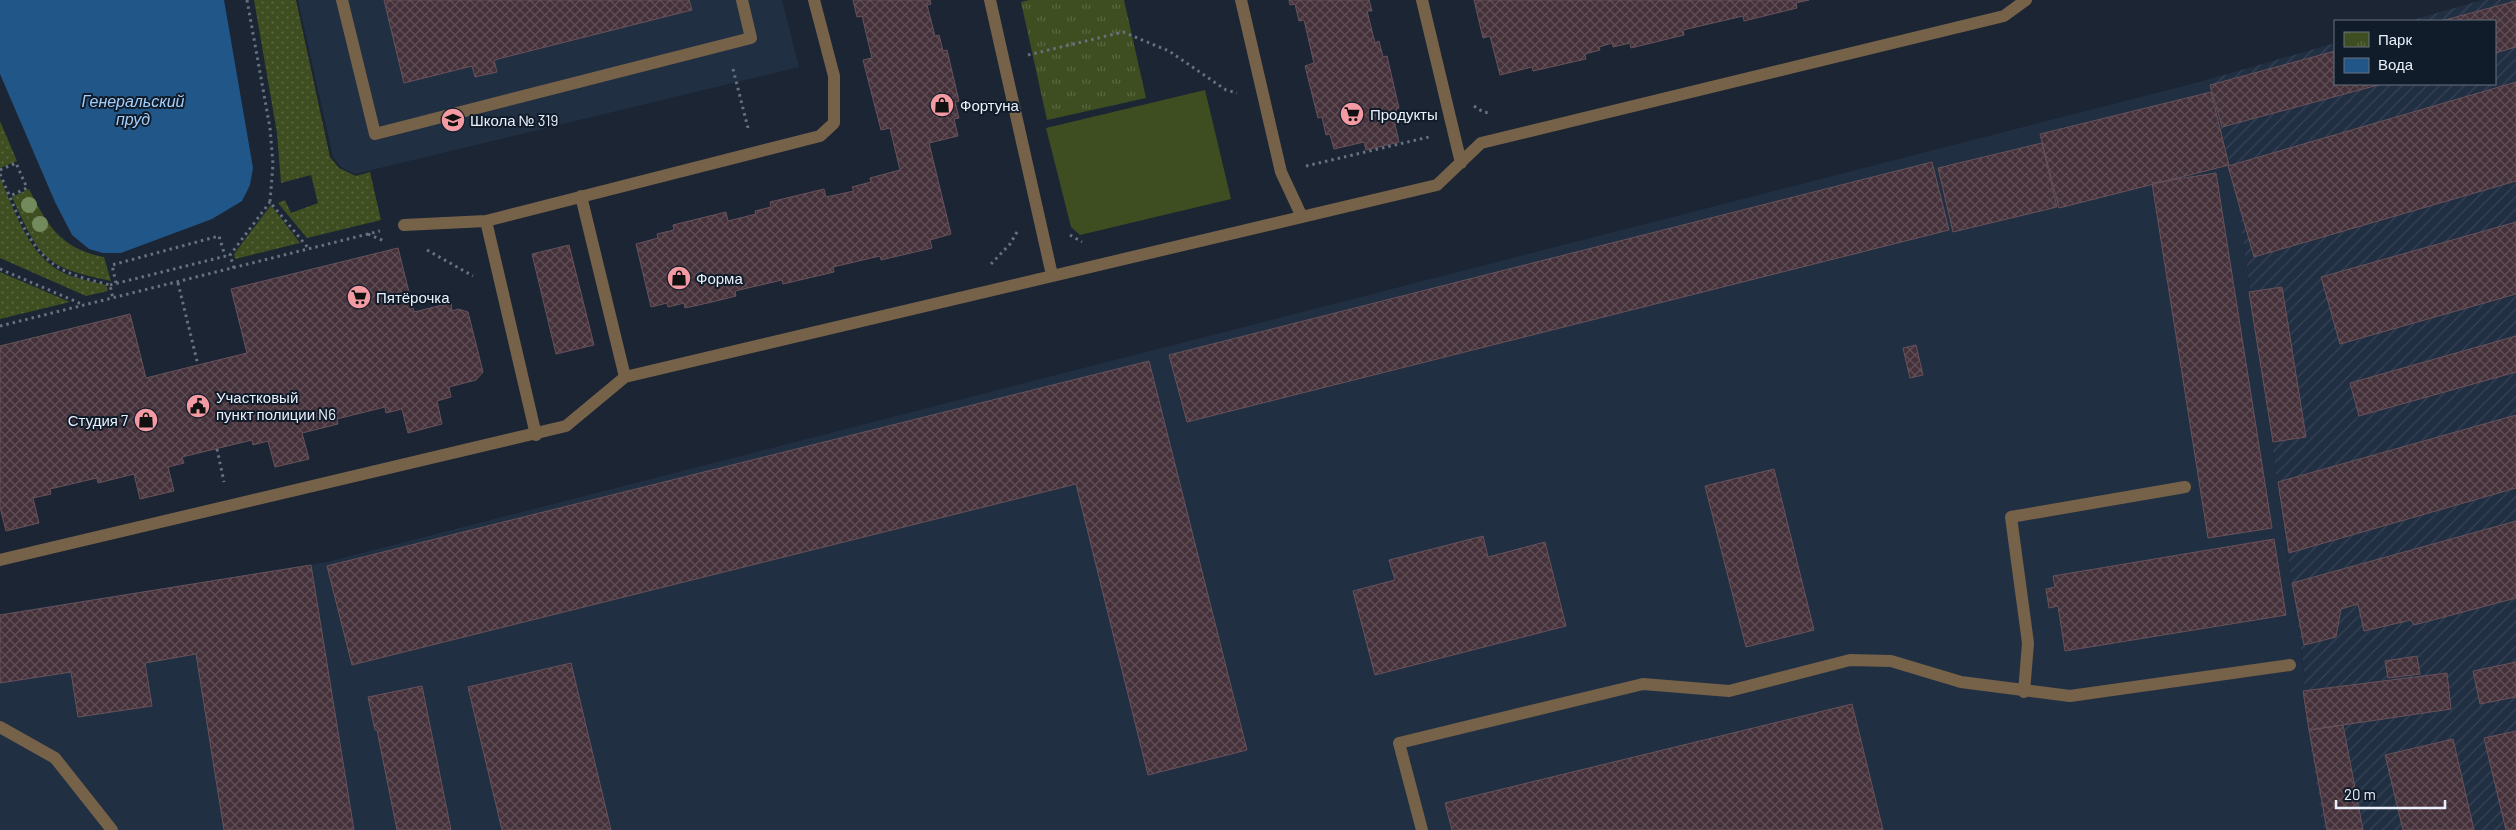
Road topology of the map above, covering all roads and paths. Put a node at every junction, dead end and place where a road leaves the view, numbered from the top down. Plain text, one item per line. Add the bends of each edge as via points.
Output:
1 (247, 0) edge
2 (342, 0) edge
3 (742, 0) edge
4 (814, 0) edge
5 (990, 0) edge
6 (1241, 0) edge
7 (1422, 0) edge
8 (2026, 0) edge
9 (728, 44) junction
10 (1003, 61) junction
11 (1264, 99) junction
12 (1472, 103) dead end
13 (1493, 113) dead end
14 (745, 116) dead end
15 (1437, 135) dead end
16 (1331, 160) dead end
17 (1461, 163) junction
18 (0, 170) edge
19 (0, 174) edge
20 (10, 196) junction
21 (580, 196) junction
22 (270, 202) junction
23 (1302, 217) junction
24 (486, 221) junction
25 (404, 225) dead end
26 (1018, 225) dead end
27 (378, 231) dead end
28 (367, 234) junction
29 (382, 242) dead end
30 (419, 246) dead end
31 (309, 249) junction
32 (230, 255) junction
33 (225, 256) junction
34 (234, 268) junction
35 (984, 268) dead end
36 (0, 269) edge
37 (1052, 275) junction
38 (116, 283) junction
39 (178, 283) junction
40 (110, 285) junction
41 (503, 293) junction
42 (114, 299) junction
43 (85, 306) junction
44 (0, 326) edge
45 (198, 365) dead end
46 (625, 377) junction
47 (536, 434) junction
48 (217, 448) dead end
49 (2185, 487) dead end
50 (229, 507) junction
51 (0, 560) edge
52 (2290, 665) dead end
53 (2024, 692) junction
54 (0, 726) edge
55 (112, 830) edge
56 (1422, 830) edge

1 - 22 path via 270,128 273,164
2 - 9 lane via 375,134
3 - 9 lane via 751,38
4 - 21 lane via 834,76 834,123 820,136
5 - 10 lane
6 - 11 lane
7 - 17 lane
8 - 17 lane via 2004,16 1481,143
9 - 14 path
10 - 11 path via 1123,32 1169,51 1226,90
10 - 37 lane
11 - 23 lane via 1282,172
12 - 13 path via 1483,112
15 - 16 path
17 - 23 lane via 1437,185
18 - 20 path via 16,163 27,188
19 - 20 path
20 - 40 path via 31,241 48,260 67,272
21 - 24 lane
21 - 46 lane
22 - 31 path
22 - 32 path
23 - 37 lane
24 - 25 lane
24 - 41 lane
26 - 35 path via 1010,244
27 - 28 path
28 - 29 path
28 - 31 path
30 - 41 path
31 - 34 path
32 - 33 path
32 - 34 path
33 - 38 path
33 - 38 path via 219,236 112,265
34 - 39 path
36 - 43 path
37 - 46 lane
38 - 40 path
39 - 42 path
39 - 45 path
40 - 42 path
41 - 47 lane
42 - 43 path
43 - 44 path
46 - 47 lane via 566,426
47 - 50 lane
48 - 50 path
49 - 53 lane via 2011,518 2028,643
50 - 51 lane
52 - 53 lane via 2070,696
53 - 56 lane via 1962,682 1891,661 1850,660 1729,691 1642,684 1399,743
54 - 55 lane via 55,758

